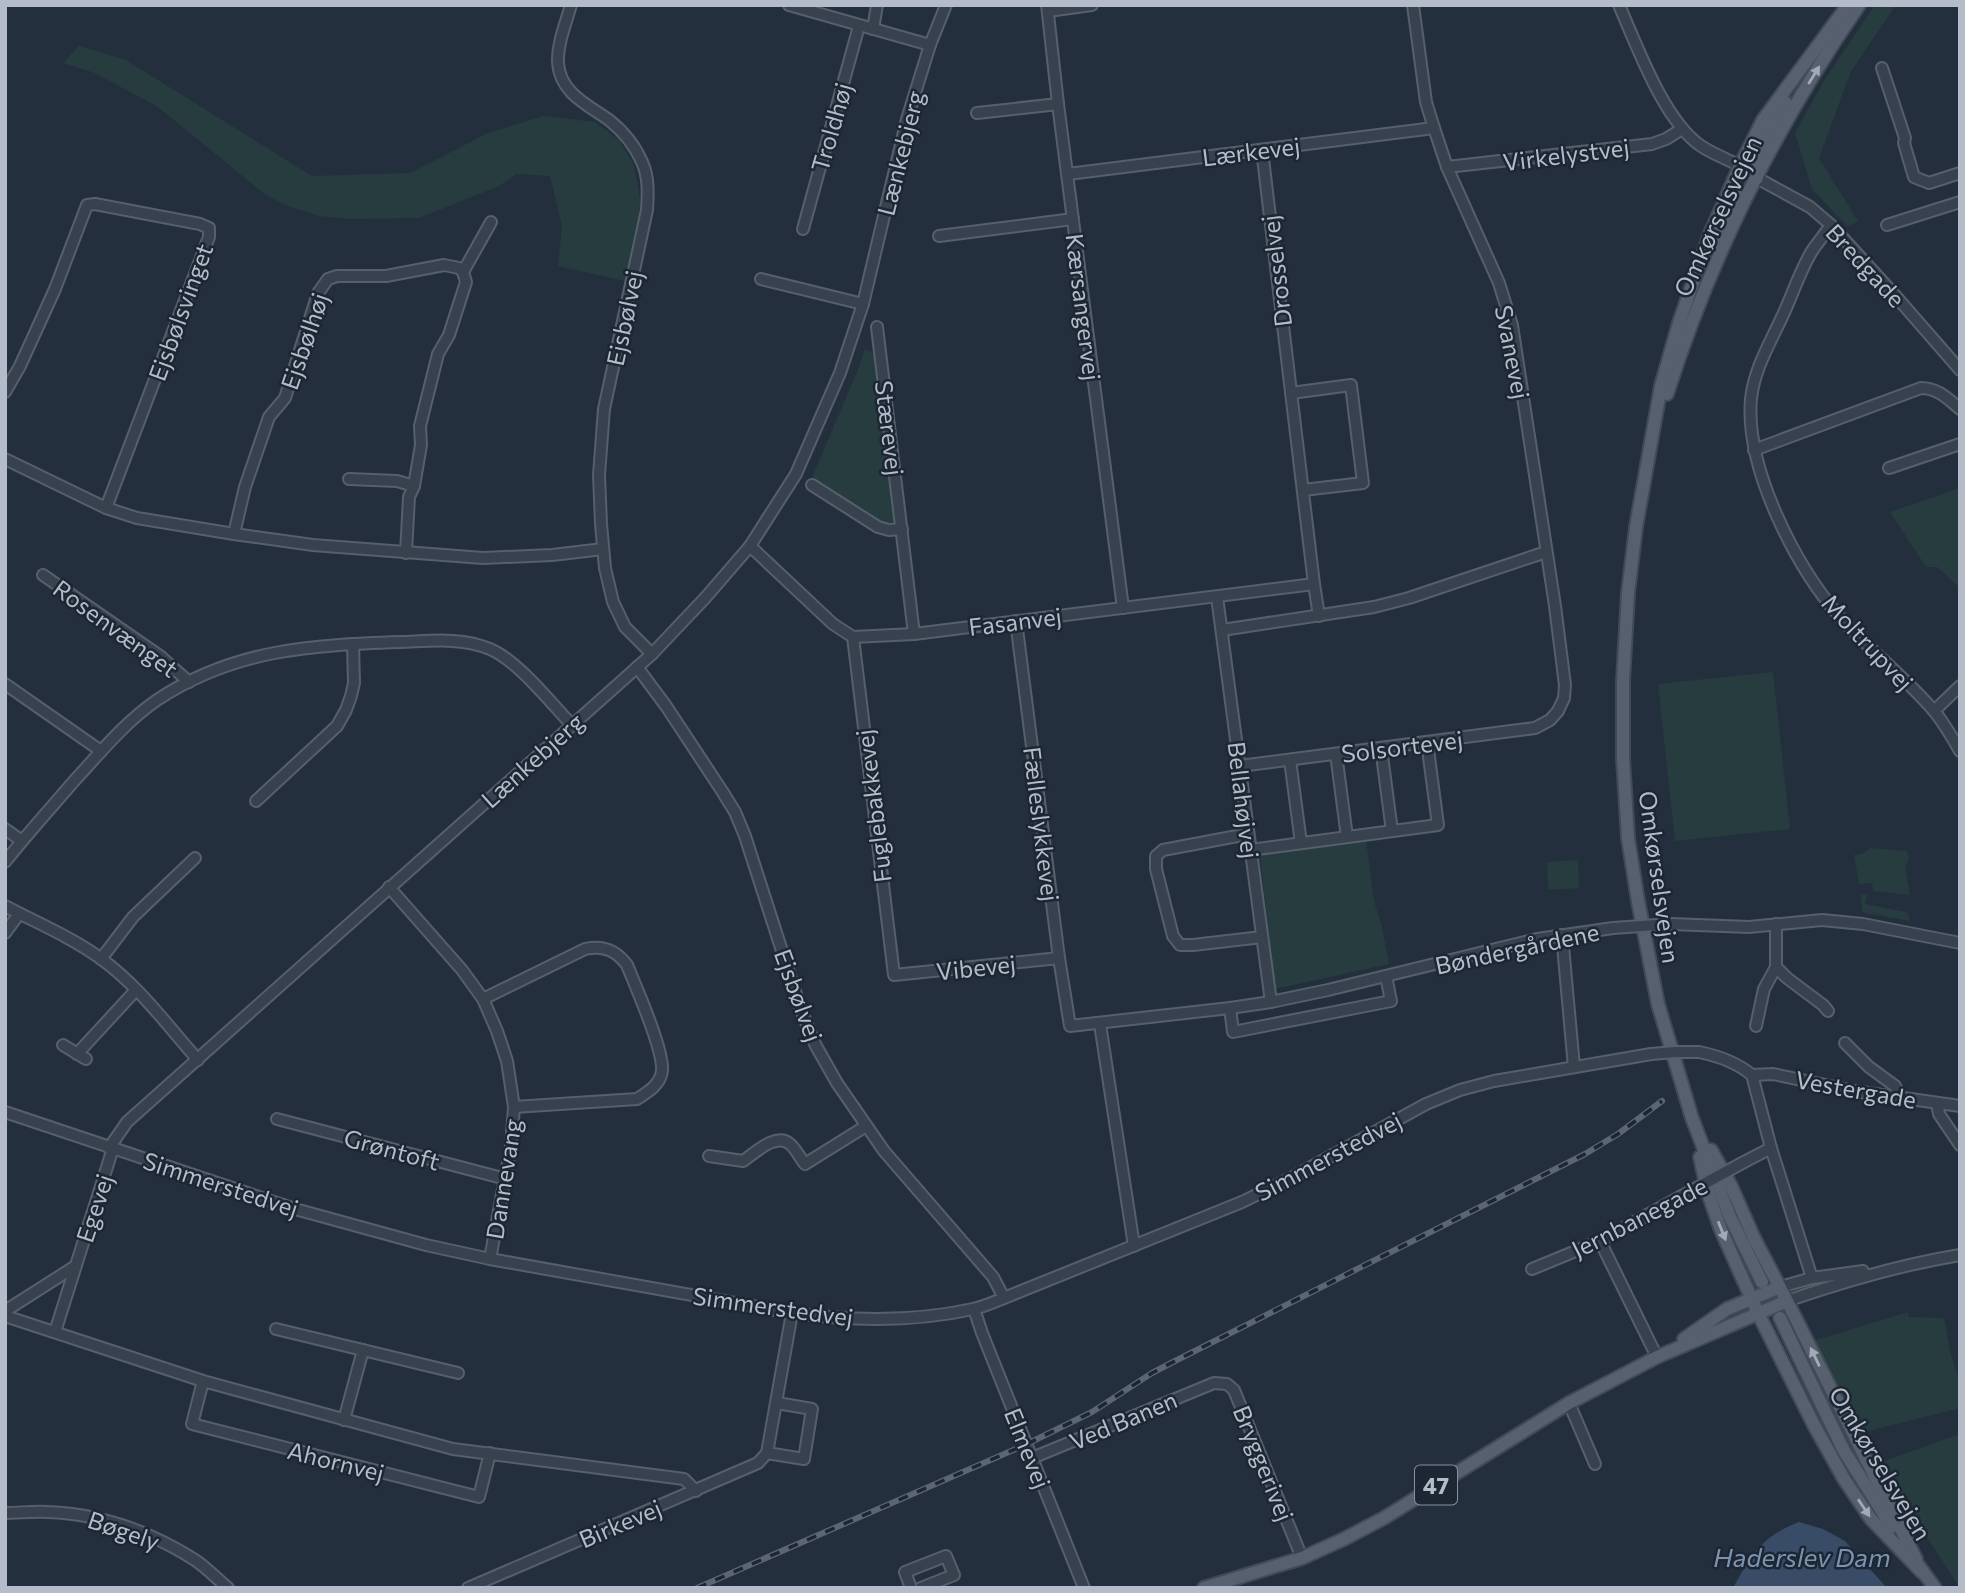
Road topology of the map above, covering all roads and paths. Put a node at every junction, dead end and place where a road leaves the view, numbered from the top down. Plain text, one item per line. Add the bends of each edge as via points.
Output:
1 (571, 5) edge
2 (789, 5) edge
3 (877, 5) edge
4 (946, 5) edge
5 (1092, 5) edge
6 (1413, 5) edge
7 (1619, 5) edge
8 (1848, 5) edge
9 (1859, 5) edge
10 (1048, 8) edge
11 (859, 26) junction
12 (873, 29) junction
13 (930, 45) junction
14 (1882, 68) dead end
15 (1797, 73) junction
16 (1058, 104) junction
17 (977, 113) dead end
18 (1434, 128) junction
19 (1682, 129) junction
20 (1262, 150) junction
21 (1740, 166) junction
22 (1447, 167) junction
23 (1960, 173) edge
24 (1068, 174) junction
25 (1757, 178) junction
26 (1960, 202) edge
27 (1073, 219) junction
28 (491, 222) dead end
29 (1831, 225) junction
30 (1887, 225) dead end
31 (803, 229) dead end
32 (939, 236) dead end
33 (463, 272) junction
34 (761, 279) dead end
35 (1704, 290) junction
36 (863, 304) junction
37 (877, 327) dead end
38 (1960, 370) edge
39 (5, 392) edge
40 (1291, 393) junction
41 (1960, 409) edge
42 (1960, 444) edge
43 (1754, 450) junction
44 (5, 459) edge
45 (1648, 461) junction
46 (1889, 468) dead end
47 (349, 479) dead end
48 (812, 485) dead end
49 (414, 486) junction
50 (1303, 490) junction
51 (106, 508) junction
52 (902, 529) junction
53 (234, 534) junction
54 (750, 546) junction
55 (603, 549) junction
56 (1546, 552) junction
57 (405, 553) junction
58 (43, 575) dead end
59 (1314, 584) junction
60 (1217, 597) junction
61 (1123, 608) junction
62 (1319, 616) junction
63 (1016, 621) junction
64 (1222, 629) junction
65 (915, 634) junction
66 (853, 637) junction
67 (353, 644) junction
68 (652, 654) junction
69 (637, 667) junction
70 (189, 682) junction
71 (5, 684) edge
72 (1960, 686) edge
73 (1558, 711) joint
74 (1934, 711) junction
75 (571, 724) junction
76 (1427, 742) junction
77 (1381, 748) junction
78 (101, 751) junction
79 (1960, 751) edge
80 (1336, 754) junction
81 (1290, 760) junction
82 (1240, 766) junction
83 (256, 801) dead end
84 (5, 829) edge
85 (1392, 831) junction
86 (1248, 834) junction
87 (1347, 837) junction
88 (22, 841) junction
89 (1301, 843) junction
90 (1250, 850) junction
91 (195, 858) dead end
92 (5, 862) edge
93 (390, 887) junction
94 (5, 906) edge
95 (19, 914) junction
96 (1776, 924) junction
97 (5, 933) edge
98 (1562, 934) junction
99 (1262, 937) junction
100 (1960, 943) edge
101 (1059, 958) junction
102 (101, 959) junction
103 (1776, 967) junction
104 (894, 975) joint
105 (1386, 976) junction
106 (136, 990) junction
107 (483, 999) junction
108 (1271, 1002) junction
109 (1230, 1008) junction
110 (1828, 1011) dead end
111 (1100, 1024) junction
112 (1070, 1026) joint
113 (1756, 1026) dead end
114 (1845, 1043) dead end
115 (63, 1045) dead end
116 (198, 1059) junction
117 (1574, 1067) junction
118 (1752, 1075) junction
119 (1902, 1099) junction
120 (1937, 1103) junction
121 (1960, 1106) edge
122 (514, 1107) junction
123 (5, 1112) edge
124 (1692, 1118) junction
125 (277, 1119) dead end
126 (866, 1126) junction
127 (1960, 1145) edge
128 (111, 1148) junction
129 (1771, 1148) junction
130 (709, 1156) dead end
131 (506, 1179) junction
132 (1600, 1241) junction
133 (1134, 1246) junction
134 (1960, 1255) edge
135 (490, 1259) junction
136 (1912, 1263) junction
137 (75, 1267) junction
138 (1532, 1269) dead end
139 (1858, 1271) junction
140 (1812, 1278) junction
141 (1762, 1282) dead end
142 (1783, 1294) junction
143 (1004, 1298) junction
144 (1755, 1306) junction
145 (974, 1309) junction
146 (5, 1311) edge
147 (792, 1313) junction
148 (5, 1317) edge
149 (1780, 1318) dead end
150 (276, 1329) dead end
151 (55, 1332) junction
152 (363, 1350) junction
153 (1657, 1357) junction
154 (458, 1373) dead end
155 (203, 1381) junction
156 (1214, 1382) joint
157 (777, 1403) junction
158 (1569, 1403) junction
159 (344, 1420) junction
160 (490, 1453) junction
161 (767, 1453) junction
162 (1032, 1458) junction
163 (1595, 1464) dead end
164 (696, 1491) junction
165 (5, 1513) edge
166 (1302, 1558) junction
167 (1922, 1572) junction
168 (228, 1588) edge
169 (468, 1588) edge
170 (911, 1588) edge
171 (921, 1588) edge
172 (1084, 1588) edge
173 (1204, 1588) edge
174 (1935, 1588) edge

1 - 55 street, Ejsbølvej via 558,62 561,78 575,98 631,142 648,187 604,409 599,475
2 - 11 street
3 - 12 street
4 - 13 street, Lænkebjerg
5 - 10 street
6 - 18 street, Svanevej via 1426,102
7 - 19 street via 1654,82
8 - 15 main road, Omkørselsvejen
25 -> 9 main road, Omkørselsvejen via 1790,113
10 - 16 street, Kærsangervej
11 - 12 street
11 - 31 street, Troldhøj
12 - 13 street
13 - 36 street, Lænkebjerg via 907,119
14 - 23 street via 1914,177 1929,183
15 - 21 main road, Omkørselsvejen via 1763,120
15 - 25 main road via 1758,150
16 - 17 street
16 - 24 street, Kærsangervej
18 - 20 street, Lærkevej
18 - 22 street, Svanevej
19 - 21 street via 1700,146
19 - 22 street, Virkelystvej via 1652,144
20 - 24 street, Lærkevej
20 - 40 street, Drosselvej
21 - 25 main road
21 - 35 main road via 1737,192 1713,252
21 - 45 main road, Omkørselsvejen via 1679,323 1661,386
22 - 56 street, Svanevej via 1499,283 1511,326
24 - 27 street, Kærsangervej
25 - 29 street, Bredgade via 1810,207
25 - 35 main road, Omkørselsvejen
26 - 30 street
27 - 32 street
27 - 61 street, Kærsangervej
28 - 33 street
29 - 38 street, Bredgade
29 - 43 street, Moltrupvej via 1811,252 1754,381
33 - 49 street via 466,282 438,354 419,426 421,445
33 - 53 street, Ejsbølhøj via 444,265 386,276 337,276 323,284 285,398 269,417
34 - 36 street
35 - 45 main road, Omkørselsvejen
36 - 54 street, Lænkebjerg via 840,373 796,474
37 - 52 street, Stærevej
39 - 51 street, Ejsbølsvinget via 55,289 87,205 209,228
40 - 50 street, Drosselvej
40 - 50 street via 1351,385 1362,470 1363,483
41 - 43 street via 1942,394 1922,388
42 - 46 street
43 - 74 street, Moltrupvej via 1784,531 1810,578 1839,616
44 - 51 street
45 - 124 main road, Omkørselsvejen via 1628,593 1622,759 1628,838 1658,1004
47 - 49 street
48 - 52 street via 878,527
49 - 57 street
50 - 59 street, Drosselvej
51 - 53 street via 137,518
52 - 65 street, Stærevej
53 - 57 street
54 - 66 street
54 - 68 street, Lænkebjerg
55 - 57 street via 483,558
55 - 68 street, Ejsbølvej via 614,603 625,627
56 - 62 street via 1409,598
56 - 73 street, Svanevej via 1566,685
58 - 70 street, Rosenvænget via 160,656
59 - 60 street, Fasanvej
59 - 62 street, Drosselvej
60 - 61 street, Fasanvej
60 - 64 street, Bellahøjvej
61 - 63 street, Fasanvej
62 - 64 street
63 - 65 street, Fasanvej
63 - 101 street, Fælleslykkevej
64 - 82 street, Bellahøjvej
65 - 66 street, Fasanvej
66 - 104 street, Fuglebakkevej
67 - 70 street, Rosenvænget via 260,655
67 - 75 street, Rosenvænget via 474,643 515,666
67 - 83 street via 354,683 337,726
68 - 69 street, Lænkebjerg
69 - 75 street, Lænkebjerg
69 - 126 street, Ejsbølvej via 735,812 816,1046
70 - 78 street, Rosenvænget via 131,721
71 - 78 street
72 - 74 street
73 - 76 street, Solsortevej via 1535,729
74 - 79 street, Moltrupvej
75 - 93 street, Lænkebjerg
76 - 77 street, Solsortevej
76 - 85 street via 1438,825
77 - 80 street, Solsortevej
77 - 85 street
78 - 88 street, Rosenvænget
80 - 81 street, Solsortevej
80 - 87 street
81 - 82 street, Solsortevej
81 - 89 street
82 - 86 street, Bellahøjvej
84 - 88 street
85 - 87 street
86 - 90 street, Bellahøjvej
86 - 99 street via 1163,850 1156,856 1156,869 1173,936 1180,945
87 - 89 street
88 - 92 street, Rosenvænget
89 - 90 street
90 - 99 street, Bellahøjvej
91 - 102 street via 133,917
93 - 107 street, Dannevang
93 - 116 street, Lænkebjerg
94 - 95 street
95 - 97 street
95 - 102 street
96 - 98 street, Bøndergårdene, bridge via 1671,924
96 - 100 street, Bøndergårdene via 1822,920 1863,924
96 - 103 street
98 - 105 street, Bøndergårdene
98 - 117 street
99 - 108 street, Bellahøjvej
101 - 104 street, Vibevej
101 - 112 street, Fælleslykkevej
102 - 106 street
103 - 110 street
103 - 113 street via 1764,989
105 - 108 street, Bøndergårdene
105 - 109 street via 1391,1001 1334,1013 1233,1032
106 - 115 street via 82,1056
106 - 116 street
107 - 122 street, Dannevang via 507,1061
107 - 122 street via 584,949 608,949 627,965 661,1055 657,1083 637,1099
108 - 109 street, Bøndergårdene
109 - 111 street, Bøndergårdene
111 - 112 street, Bøndergårdene
111 - 133 street
114 - 119 street via 1895,1086
116 - 128 street, Lænkebjerg via 127,1122
117 - 118 street, Simmerstedvej, bridge via 1699,1052 1724,1059
117 - 133 street, Simmerstedvej via 1494,1081 1430,1102 1242,1202
118 - 119 street, Vestergade via 1773,1074
118 - 129 street
119 - 120 street, Vestergade
120 - 121 street, Vestergade
120 - 127 street via 1939,1114
122 - 131 street, Dannevang
123 - 128 street, Simmerstedvej
124 - 141 main road, Omkørselsvejen via 1730,1217
124 - 142 main road
124 -> 144 main road via 1708,1193
125 - 131 street, Grøntoft
126 - 130 street via 805,1164 789,1143 780,1140 743,1161
126 - 143 street, Ejsbølvej via 993,1277
128 - 135 street, Simmerstedvej via 295,1209
128 - 137 street, Egevej
129 - 132 street, Jernbanegade, bridge
129 - 140 street
131 - 135 street, Dannevang
132 - 138 street, Jernbanegade
132 - 153 street
133 - 143 street, Simmerstedvej
134 - 136 street
135 - 147 street, Simmerstedvej
136 - 139 street
136 - 142 street
137 - 146 street, Egevej
137 - 151 street, Egevej
139 - 140 street
139 - 142 street
140 - 142 street
142 - 144 main road, 47
167 -> 142 main road
143 - 145 street, Simmerstedvej
144 - 153 main road, 47 via 1711,1334
144 - 153 main road, 47 via 1727,1309
144 -> 167 main road via 1844,1479 1871,1519
145 - 147 street, Simmerstedvej via 883,1319
145 - 162 street, Elmevej
147 - 157 street
148 - 151 street, Ahornvej
149 - 167 main road, Omkørselsvejen via 1844,1451
150 - 152 street
151 - 155 street, Ahornvej
152 - 154 street
152 - 159 street, Ahornvej
153 - 158 main road, 47
155 - 159 street, Ahornvej
155 - 160 street, Ahornvej via 192,1424 479,1497
156 - 162 street, Ved Banen
156 - 166 street, Bryggerivej via 1234,1390
157 - 161 street
157 - 161 street via 812,1409 804,1459
158 - 163 street
158 - 166 main road, 47 via 1384,1518
159 - 160 street, Ahornvej via 453,1449
160 - 164 street, Ahornvej via 684,1479
161 - 164 street, Birkevej via 758,1463
162 - 172 street, Elmevej
164 - 169 street, Birkevej
165 - 168 street, Bøgely via 79,1514 118,1524 197,1561
166 - 173 main road, 47
167 - 174 main road, Omkørselsvejen
170 - 171 street via 905,1572 946,1556 954,1575

